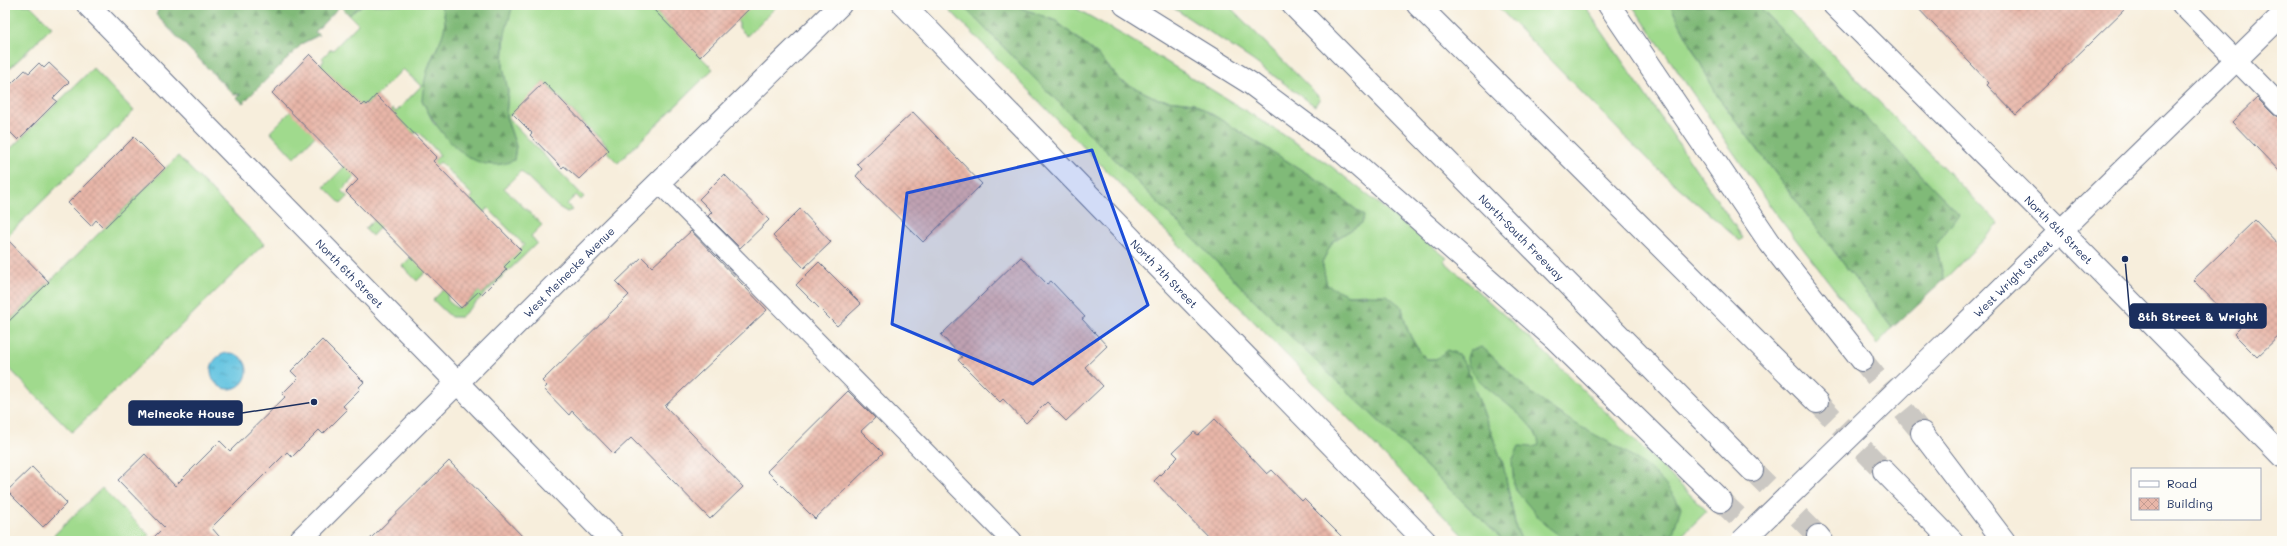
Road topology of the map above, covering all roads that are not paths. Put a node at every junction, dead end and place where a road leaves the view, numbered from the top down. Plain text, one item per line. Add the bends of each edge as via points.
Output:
1 (88, 5) edge
2 (840, 5) edge
3 (904, 5) edge
4 (1125, 5) edge
5 (1293, 5) edge
6 (1418, 5) edge
7 (1609, 5) edge
8 (1834, 5) edge
9 (2182, 5) edge
10 (2282, 15) edge
11 (2237, 60) junction
12 (2282, 107) edge
13 (659, 182) junction
14 (2062, 232) junction
15 (1862, 360) tunnel mouth
16 (457, 383) junction
17 (1817, 402) tunnel mouth
18 (1922, 433) tunnel mouth
19 (2282, 456) edge
20 (1752, 470) tunnel mouth
21 (1884, 471) tunnel mouth
22 (1721, 500) tunnel mouth
23 (299, 541) edge
24 (612, 541) edge
25 (1012, 541) edge
26 (1425, 541) edge
27 (1742, 541) edge
28 (1952, 541) edge
29 (2004, 541) edge

1 - 16 main road, North 6th Street
2 - 13 main road, West Meinecke Avenue
3 - 26 main road, North 7th Street
4 - 22 main road via 1250,83 1339,149 1554,338
5 - 20 main road, North-South Freeway
6 - 17 main road
7 - 15 main road via 1770,243
8 - 14 main road, North 8th Street
9 - 11 lane
10 - 11 main road, West Wright Street
11 - 12 lane
11 - 14 main road, West Wright Street
13 - 16 main road, West Meinecke Avenue
13 - 25 lane
14 - 19 main road, North 8th Street
14 - 27 main road, West Wright Street, bridge
16 - 23 main road, West Meinecke Avenue
16 - 24 main road, North 6th Street
18 - 29 main road
21 - 28 main road

